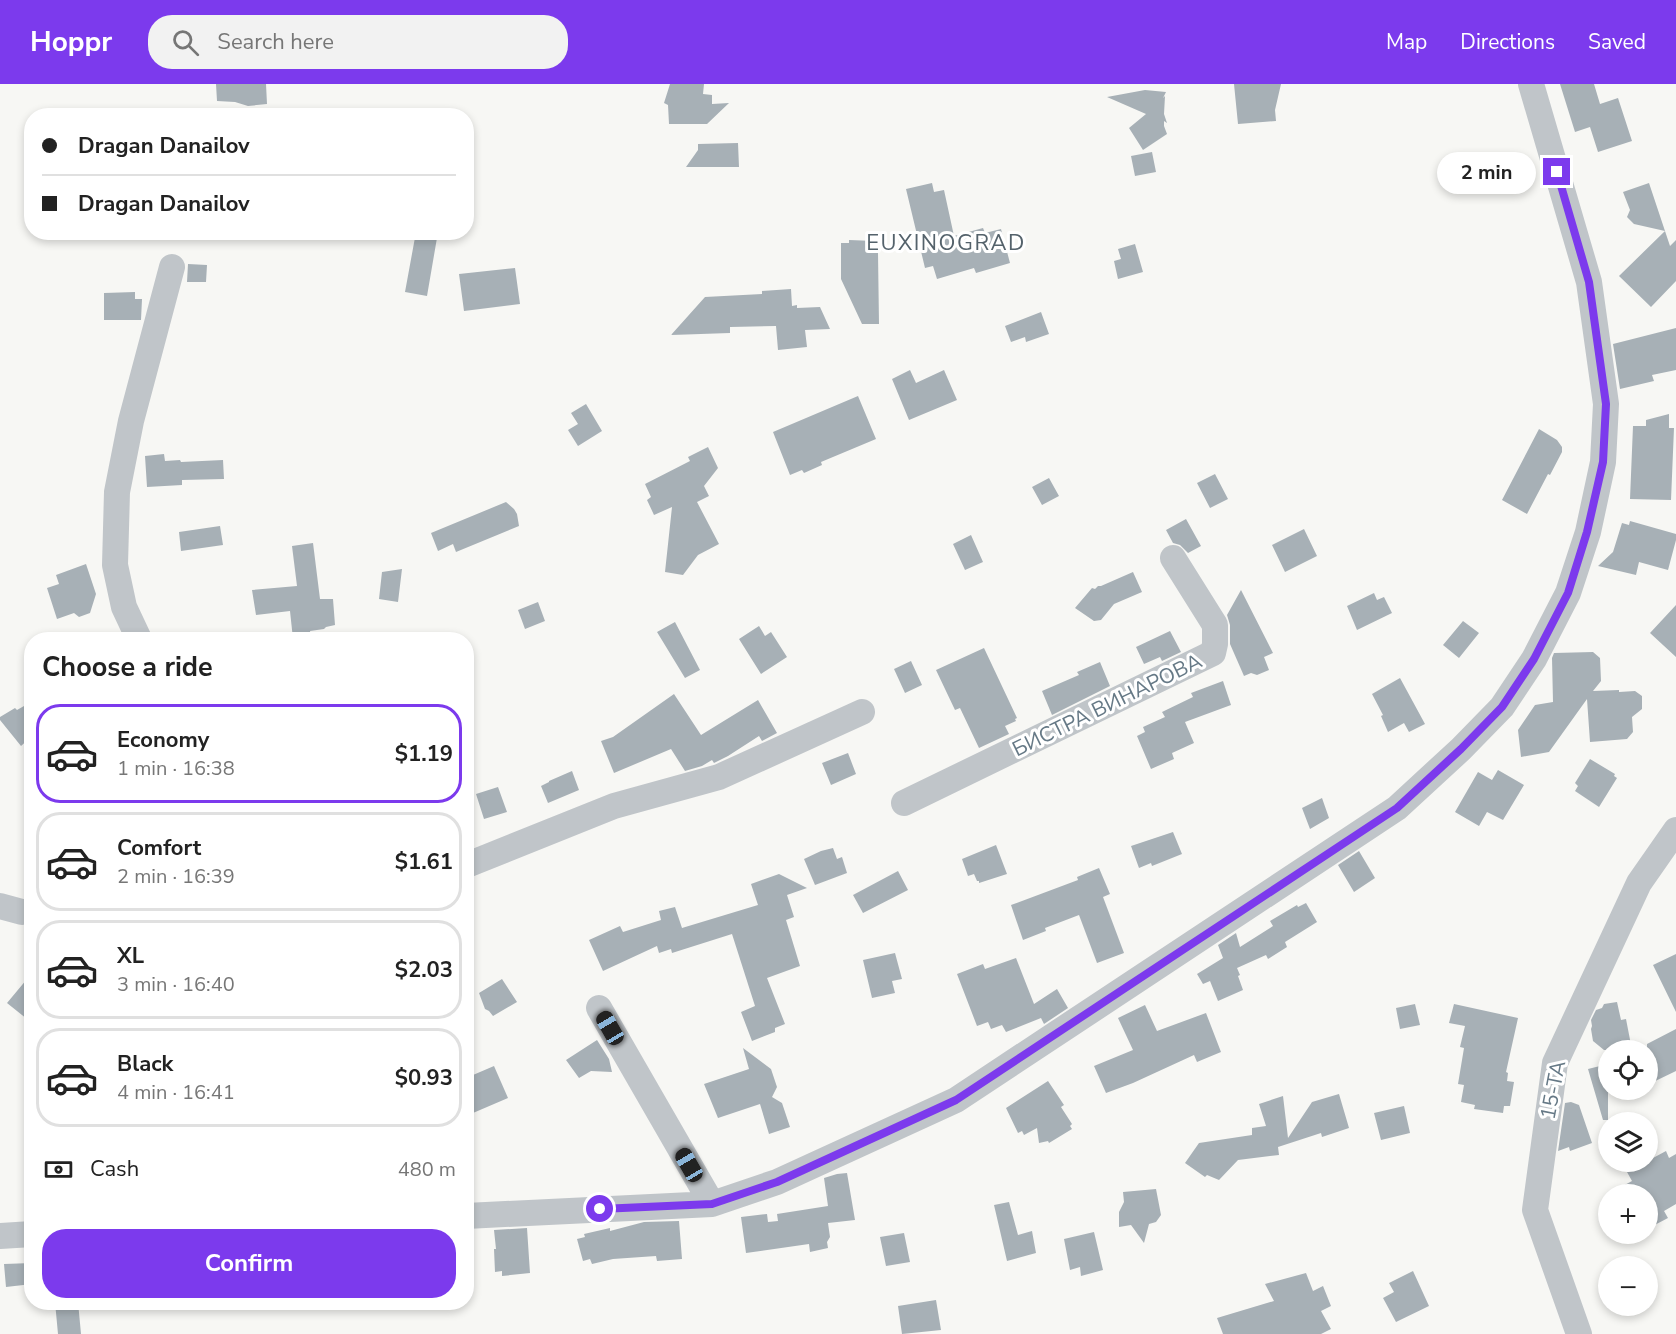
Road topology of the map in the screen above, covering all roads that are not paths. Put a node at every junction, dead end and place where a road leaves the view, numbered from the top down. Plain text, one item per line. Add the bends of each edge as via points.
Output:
1 (1531, 84) edge
2 (172, 267) dead end
3 (1173, 558) dead end
4 (136, 632) edge
5 (862, 712) dead end
6 (904, 803) dead end
7 (1676, 830) edge
8 (474, 862) edge
9 (599, 1008) dead end
10 (712, 1204) junction
11 (474, 1216) edge
12 (24, 1234) edge
13 (0, 1236) edge
14 (1579, 1334) edge

1 - 10 street via 1589,282 1606,404 1603,462 1568,593 1534,659 1502,707 1397,808 956,1100 777,1182
2 - 4 street via 131,421 117,492 115,565 124,607
3 - 6 street, БИСТРА ВИНАРОВА via 1215,626 1213,653
5 - 8 street via 719,777 614,806
7 - 14 street, 15-ТА via 1639,883 1555,1063 1535,1210
9 - 10 street
10 - 11 street
12 - 13 street

